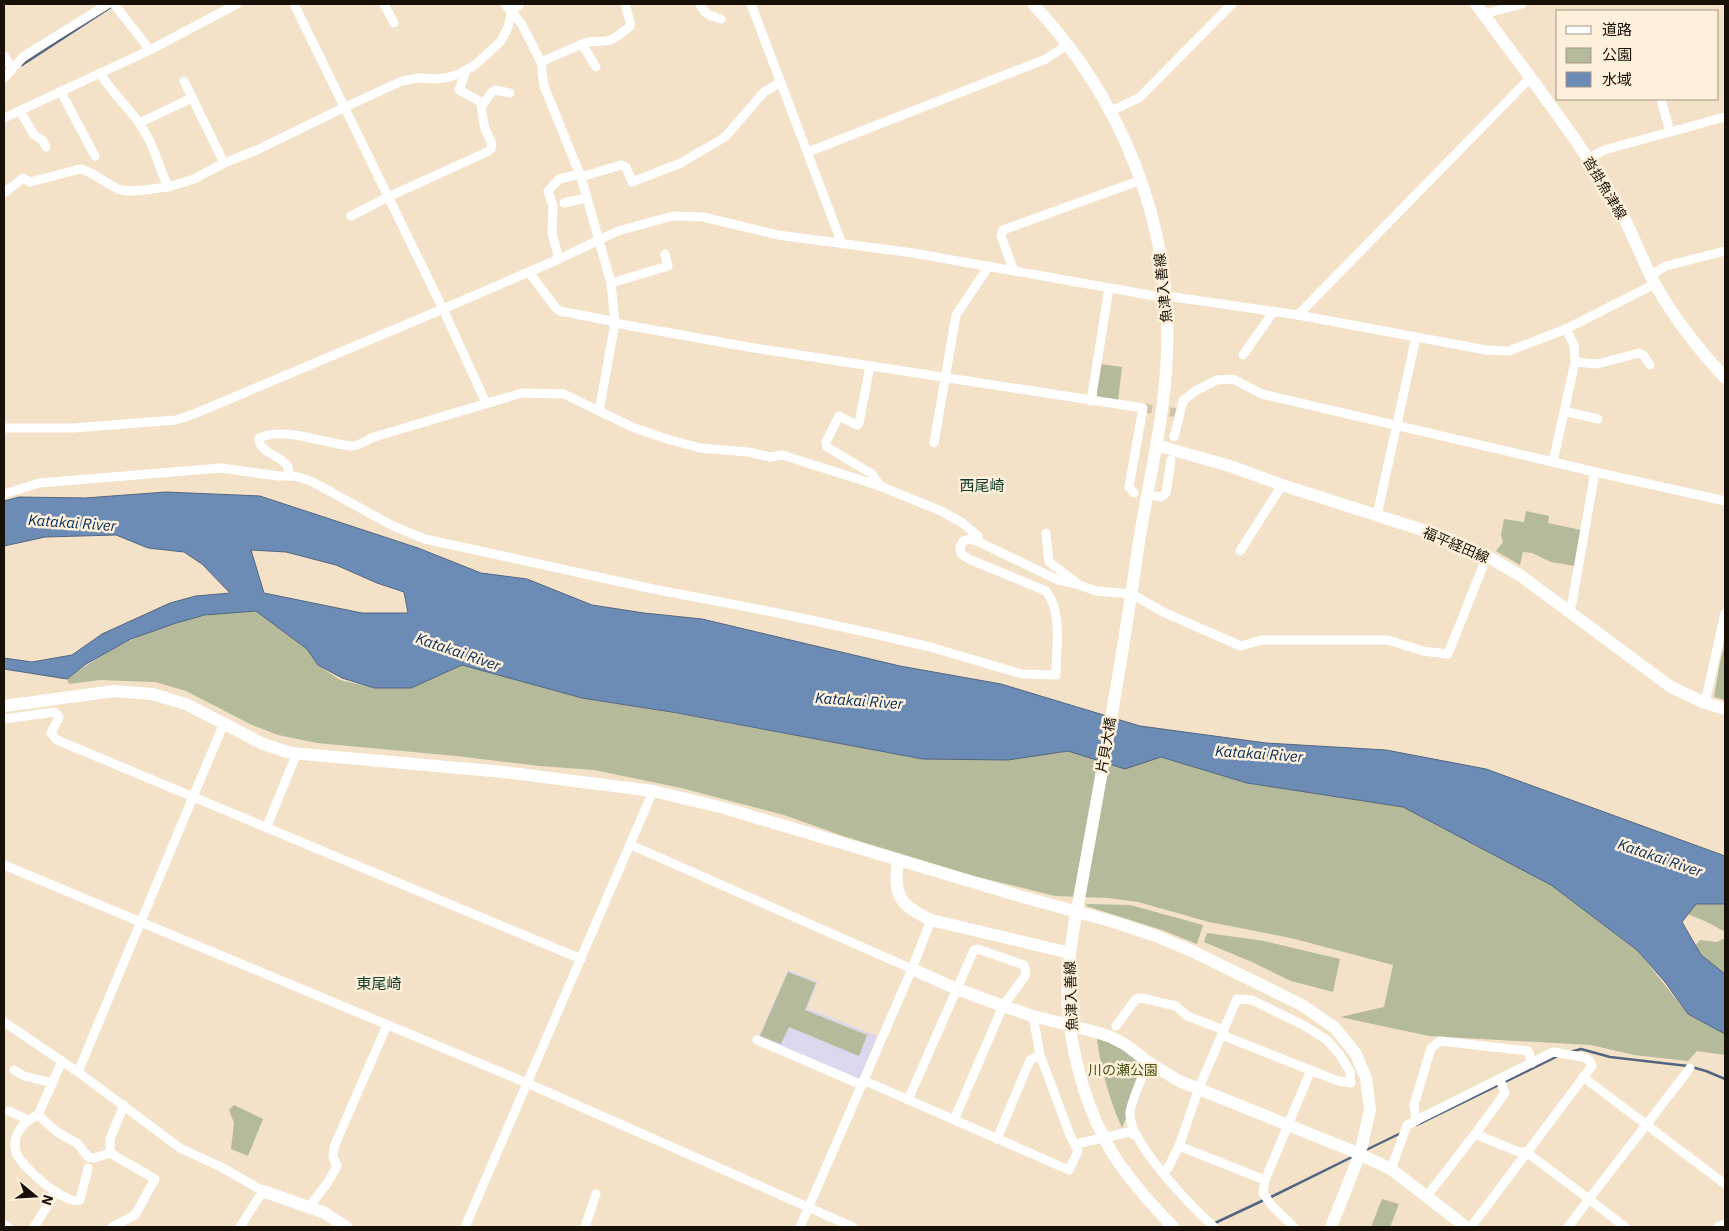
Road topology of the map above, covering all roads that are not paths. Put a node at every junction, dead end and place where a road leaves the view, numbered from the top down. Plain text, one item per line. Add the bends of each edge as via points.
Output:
1 (114, 4) edge
2 (237, 4) edge
3 (294, 4) edge
4 (384, 4) edge
5 (520, 4) edge
6 (625, 4) edge
7 (700, 4) edge
8 (751, 4) edge
9 (1033, 4) edge
10 (1232, 4) edge
11 (1522, 4) edge
12 (103, 5) edge
13 (509, 7) edge
14 (1480, 9) edge
15 (721, 19) dead end
16 (394, 24) dead end
17 (582, 44) junction
18 (1068, 45) junction
19 (150, 50) junction
20 (4, 56) edge
21 (541, 62) junction
22 (596, 67) dead end
23 (12, 68) junction
24 (466, 70) junction
25 (100, 73) junction
26 (4, 78) edge
27 (1530, 78) junction
28 (184, 81) dead end
29 (781, 82) junction
30 (61, 92) junction
31 (510, 93) dead end
32 (192, 98) junction
33 (1660, 100) edge
34 (483, 103) junction
35 (343, 108) junction
36 (20, 111) junction
37 (1112, 111) junction
38 (1725, 117) edge
39 (4, 118) edge
40 (139, 124) junction
41 (1670, 132) junction
42 (46, 147) dead end
43 (808, 152) junction
44 (95, 156) dead end
45 (1588, 159) junction
46 (224, 164) junction
47 (580, 175) junction
48 (1141, 180) junction
49 (168, 187) junction
50 (4, 193) edge
51 (388, 197) junction
52 (586, 198) junction
53 (564, 203) dead end
54 (351, 216) dead end
55 (598, 239) junction
56 (842, 244) junction
57 (1725, 251) edge
58 (665, 254) dead end
59 (559, 259) junction
60 (989, 266) junction
61 (1014, 271) junction
62 (529, 272) junction
63 (1653, 279) junction
64 (610, 284) junction
65 (1109, 288) junction
66 (1167, 296) junction
67 (443, 309) junction
68 (1274, 311) junction
69 (1298, 314) junction
70 (615, 323) junction
71 (1566, 330) junction
72 (1416, 337) junction
73 (1243, 355) dead end
74 (1575, 362) junction
75 (1650, 365) dead end
76 (870, 366) junction
77 (944, 378) junction
78 (1725, 378) edge
79 (1091, 401) junction
80 (486, 403) junction
81 (599, 411) junction
82 (1564, 411) junction
83 (1598, 419) dead end
84 (1396, 426) junction
85 (4, 428) edge
86 (1174, 437) dead end
87 (934, 442) dead end
88 (1156, 444) junction
89 (1171, 460) dead end
90 (1553, 462) junction
91 (1595, 472) junction
92 (289, 476) junction
93 (1282, 485) junction
94 (880, 486) junction
95 (1134, 493) dead end
96 (4, 494) edge
97 (1156, 496) dead end
98 (1725, 501) edge
99 (1376, 515) junction
100 (1046, 533) dead end
101 (978, 542) junction
102 (1240, 551) dead end
103 (1486, 556) junction
104 (1078, 584) junction
105 (1131, 600) junction
106 (1569, 612) junction
107 (1725, 612) edge
108 (1704, 703) junction
109 (4, 706) edge
110 (1725, 709) edge
111 (4, 720) edge
112 (224, 724) junction
113 (297, 754) junction
114 (653, 790) junction
115 (193, 797) junction
116 (267, 826) junction
117 (631, 845) junction
118 (898, 860) junction
119 (4, 865) edge
120 (1081, 886) joint
121 (931, 920) junction
122 (140, 923) junction
123 (1070, 953) junction
124 (581, 959) junction
125 (912, 969) junction
126 (957, 989) junction
127 (1003, 1006) junction
128 (1033, 1016) junction
129 (4, 1022) edge
130 (387, 1025) junction
131 (1116, 1026) dead end
132 (1223, 1032) junction
133 (757, 1040) dead end
134 (1040, 1055) junction
135 (62, 1061) junction
136 (1148, 1062) junction
137 (1532, 1063) junction
138 (1690, 1068) dead end
139 (14, 1070) dead end
140 (1311, 1070) junction
141 (78, 1072) junction
142 (1583, 1076) junction
143 (1500, 1079) junction
144 (53, 1083) junction
145 (862, 1083) junction
146 (527, 1084) junction
147 (1199, 1088) junction
148 (908, 1100) junction
149 (124, 1105) junction
150 (9, 1111) dead end
151 (38, 1115) junction
152 (28, 1120) junction
153 (954, 1120) junction
154 (1416, 1121) junction
155 (1647, 1124) junction
156 (1289, 1125) junction
157 (1475, 1134) junction
158 (1138, 1137) junction
159 (997, 1139) junction
160 (1076, 1144) junction
161 (1179, 1146) junction
162 (1526, 1152) junction
163 (110, 1153) junction
164 (1360, 1154) junction
165 (88, 1168) dead end
166 (1391, 1169) junction
167 (1162, 1171) junction
168 (1265, 1180) junction
169 (1725, 1184) edge
170 (263, 1191) junction
171 (56, 1192) junction
172 (596, 1194) dead end
173 (1427, 1196) junction
174 (1589, 1199) junction
175 (309, 1208) junction
176 (808, 1208) junction
177 (1725, 1224) edge
178 (4, 1225) edge
179 (8, 1227) edge
180 (34, 1227) edge
181 (112, 1227) edge
182 (240, 1227) edge
183 (346, 1227) edge
184 (465, 1227) edge
185 (585, 1227) edge
186 (800, 1227) edge
187 (853, 1227) edge
188 (1173, 1227) edge
189 (1214, 1227) edge
190 (1294, 1227) edge
191 (1331, 1227) edge
192 (1466, 1227) edge
193 (1471, 1227) edge
194 (1568, 1227) edge
195 (1626, 1227) edge
196 (1718, 1227) edge

1 - 19 street
2 - 19 street
3 - 35 street
4 - 16 street
5 - 13 street
6 - 17 street via 630,26 614,39
7 - 15 street via 703,12
8 - 29 street
9 - 18 street, 魚津入善線
10 - 37 street via 1139,98
11 - 14 street
12 - 23 street via 24,56
13 - 21 street
13 - 24 street via 508,27 501,41
14 - 27 street, 沓掛魚津線
17 - 21 street
17 - 22 street
18 - 37 street, 魚津入善線
18 - 43 street via 1046,59
19 - 25 street
20 - 23 street
21 - 47 street via 544,86
23 - 26 street
24 - 34 street via 458,90
24 - 35 street via 450,78 402,80
25 - 30 street
25 - 40 street via 108,88
27 - 45 street, 沓掛魚津線
27 - 69 street
28 - 32 street
29 - 43 street
29 - 47 street via 764,92 725,137 681,163 632,182 626,167 621,165
30 - 36 street
30 - 44 street
31 - 34 street via 495,90
32 - 40 street
32 - 46 street
33 - 41 street
34 - 51 street via 482,117 491,149
35 - 46 street
35 - 51 street
36 - 39 street
36 - 42 street via 34,135
37 - 48 street, 魚津入善線
38 - 41 street
40 - 49 street via 153,146
41 - 45 street via 1604,150
43 - 56 street
45 - 63 street, 沓掛魚津線 via 1615,201
46 - 49 street
47 - 52 street
47 - 59 street via 559,179 548,191 553,206 552,233
48 - 61 street via 1003,230 1001,236
48 - 66 street, 魚津入善線 via 1156,227
49 - 50 street via 125,191 80,169 30,182 23,178
51 - 54 street
51 - 67 street
52 - 53 street
52 - 55 street
55 - 56 street via 673,216 703,217 778,235
55 - 59 street
55 - 64 street
56 - 60 street
57 - 63 street via 1666,266
58 - 64 street via 668,266
59 - 62 street
60 - 61 street
60 - 77 street via 956,315
61 - 65 street
62 - 67 street
62 - 70 street via 560,311
63 - 71 street
63 - 78 street, 沓掛魚津線 via 1680,325
64 - 70 street
65 - 66 street
65 - 79 street
66 - 68 street
66 - 88 street, 魚津入善線 via 1167,352
67 - 80 street
67 - 85 street via 176,420 73,428
68 - 69 street
68 - 73 street
69 - 72 street
70 - 76 street
70 - 81 street
71 - 72 street via 1509,352
71 - 74 street via 1574,345
72 - 84 street
74 - 75 street via 1597,364 1638,353
74 - 82 street
76 - 77 street
76 - 94 street via 859,422 857,425 839,416 826,442 827,447 872,474
77 - 79 street
77 - 87 street
79 - 95 street via 1143,408 1128,486
80 - 81 street via 522,393 564,394
80 - 92 street via 354,446 295,435 259,438 261,446 288,467
81 - 94 street via 632,427 700,448 770,457 782,455
82 - 83 street
82 - 90 street
84 - 86 street via 1262,394 1233,379 1217,380 1183,401
84 - 90 street
84 - 99 street
88 - 93 street, 福平経田線
88 - 105 street, 魚津入善線
89 - 97 street via 1166,493
90 - 91 street
91 - 98 street
91 - 106 street
92 - 96 street via 221,468 39,483
92 - 101 street via 311,481 393,526 425,539 866,632 1022,674 1056,675 1056,613 1052,598 1046,591 962,554 960,547 963,541
93 - 99 street, 福平経田線
93 - 102 street
94 - 101 street via 961,522 978,536
99 - 103 street, 福平経田線 via 1454,541
100 - 104 street via 1049,562
101 - 104 street via 1058,580
103 - 105 street via 1448,654 1423,651 1388,640 1262,640 1241,646
103 - 106 street, 福平経田線 via 1521,576
104 - 105 street
105 - 120 street, 片貝大橋
106 - 108 street, 福平経田線 via 1671,687
107 - 108 street
108 - 110 street, 福平経田線
109 - 112 street via 114,691 152,694 186,704
111 - 115 street via 55,712 59,717 51,733 57,740
112 - 113 street via 263,744
112 - 115 street
113 - 114 street via 504,772
113 - 116 street
114 - 117 street
114 - 118 street
115 - 116 street
115 - 122 street
116 - 124 street
117 - 124 street
117 - 125 street
118 - 121 street via 895,880 902,900 913,912
118 - 164 street via 1156,936 1302,1005 1335,1028 1356,1054 1366,1078 1370,1110
119 - 122 street
120 - 123 street, 魚津入善線
121 - 123 street
121 - 125 street
122 - 130 street
122 - 141 street
123 - 188 street, 魚津入善線 via 1069,1020 1085,1092 1104,1138 1129,1177
124 - 146 street
125 - 126 street
125 - 145 street
126 - 127 street
126 - 127 street via 974,950 1024,965 1025,976
126 - 148 street
127 - 128 street
127 - 153 street
128 - 134 street
128 - 136 street via 1111,1037
129 - 135 street
130 - 146 street
130 - 175 street via 334,1147 332,1157 337,1166
131 - 132 street via 1140,998 1176,1006 1187,1016
132 - 140 street
132 - 140 street via 1237,999 1252,1000 1327,1040 1350,1072 1351,1083
132 - 147 street
133 - 145 street
134 - 159 street via 1030,1060
134 - 160 street via 1070,1136
135 - 141 street
135 - 144 street
136 - 147 street via 1178,1081
136 - 158 street via 1130,1112
137 - 142 street via 1553,1052 1583,1057 1592,1066
137 - 143 street
137 - 154 street via 1528,1050 1440,1041 1431,1048 1414,1105
138 - 155 street
139 - 144 street via 24,1076
140 - 156 street
141 - 149 street
142 - 155 street
142 - 162 street
143 - 154 street
143 - 157 street via 1505,1093
144 - 151 street
145 - 148 street
145 - 176 street
146 - 176 street
146 - 184 street
147 - 156 street
147 - 161 street
148 - 153 street
149 - 163 street via 110,1139
149 - 170 street via 180,1148
150 - 152 street
151 - 152 street
151 - 163 street via 57,1132 77,1143 88,1157
152 - 171 street via 20,1129 16,1152 20,1160
153 - 159 street
154 - 166 street via 1407,1125
155 - 169 street
155 - 174 street
156 - 164 street
156 - 168 street
157 - 162 street
157 - 173 street
158 - 160 street via 1129,1132
158 - 167 street
159 - 160 street via 1069,1170 1078,1151
161 - 167 street via 1168,1168
161 - 168 street
162 - 174 street
162 - 193 street
163 - 181 street via 155,1178 135,1215
164 - 166 street
164 - 191 street
165 - 171 street via 80,1200 67,1200
166 - 173 street
167 - 189 street
168 - 190 street via 1263,1193
170 - 175 street
170 - 182 street
171 - 180 street
172 - 185 street
173 - 192 street
174 - 194 street
174 - 195 street
175 - 183 street via 325,1213
176 - 186 street
176 - 187 street
177 - 196 street
178 - 179 street

